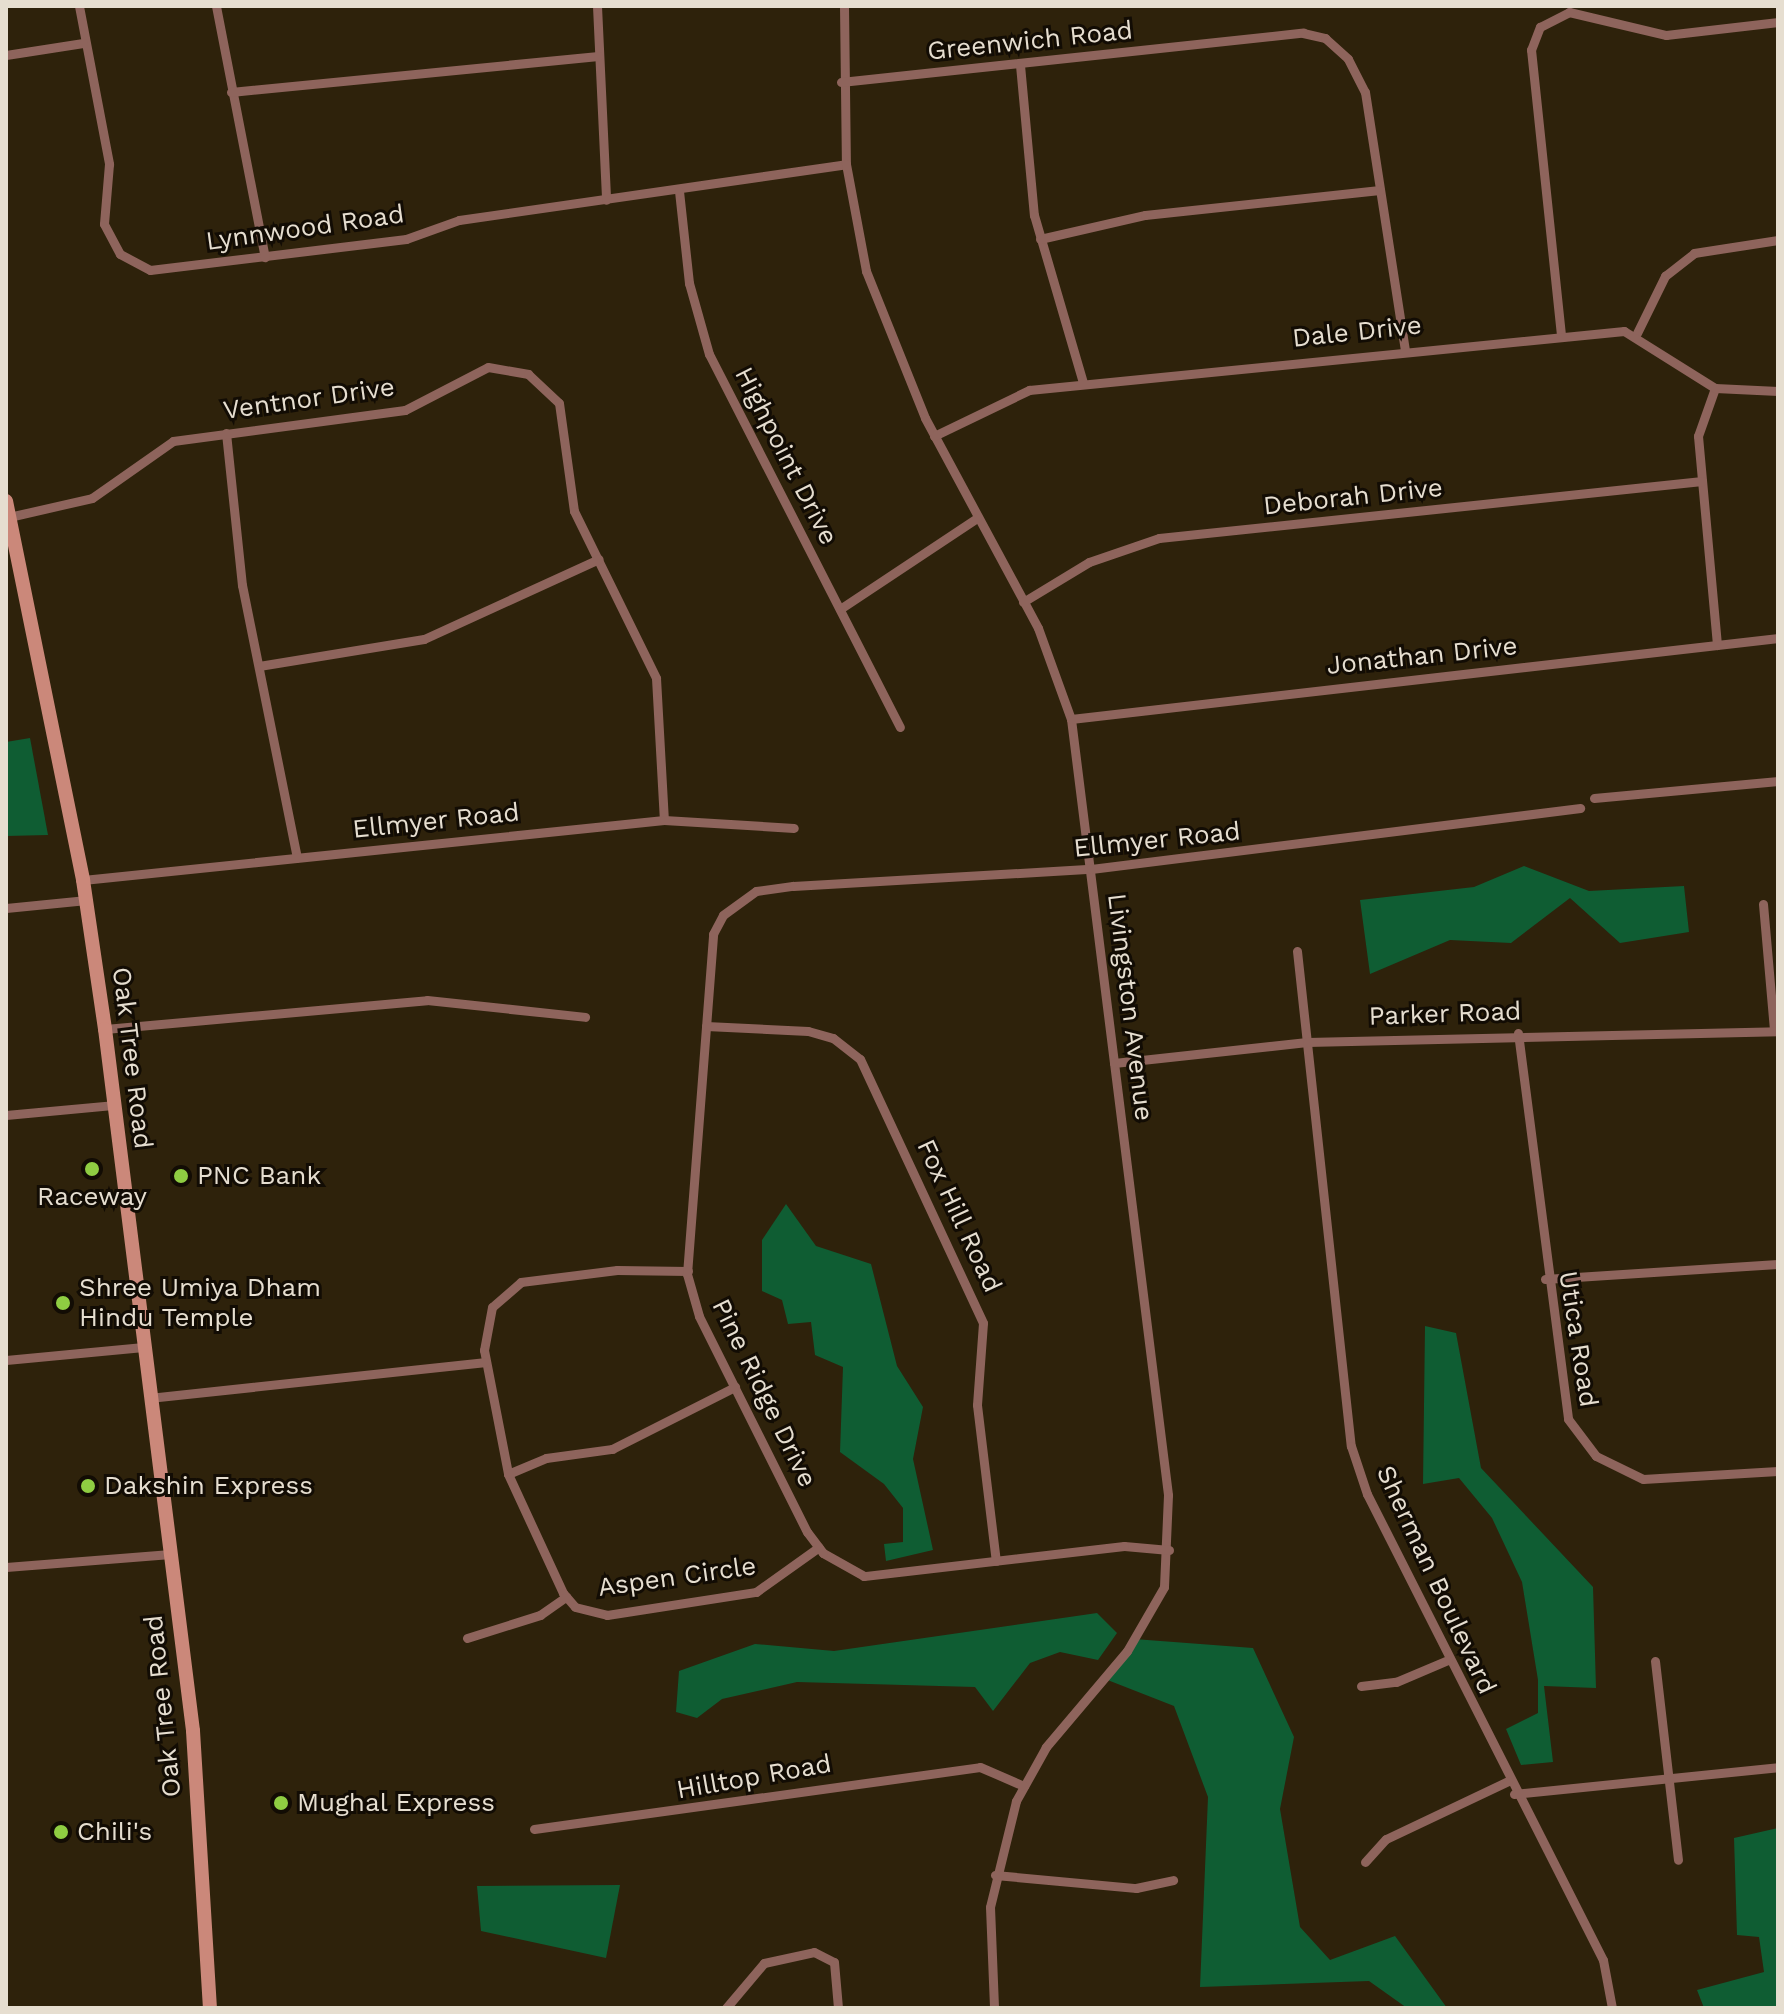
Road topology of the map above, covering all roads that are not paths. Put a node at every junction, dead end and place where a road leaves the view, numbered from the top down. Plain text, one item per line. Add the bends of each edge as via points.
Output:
1 (79, 6) edge
2 (216, 6) edge
3 (597, 6) edge
4 (844, 6) edge
5 (1778, 22) edge
6 (83, 43) junction
7 (6, 55) edge
8 (598, 56) junction
9 (1020, 65) junction
10 (841, 82) junction
11 (231, 92) junction
12 (846, 164) junction
13 (1380, 190) junction
14 (679, 191) junction
15 (606, 200) junction
16 (1040, 239) junction
17 (1778, 240) edge
18 (265, 257) junction
19 (1637, 333) junction
20 (1561, 335) junction
21 (1405, 349) junction
22 (1083, 383) junction
23 (1715, 388) junction
24 (1778, 391) edge
25 (226, 433) junction
26 (934, 436) junction
27 (1702, 481) junction
28 (6, 501) edge
29 (9, 517) junction
30 (977, 518) junction
31 (599, 559) junction
32 (1023, 602) junction
33 (840, 609) junction
34 (1778, 638) edge
35 (1717, 645) junction
36 (259, 666) junction
37 (1071, 719) junction
38 (900, 727) dead end
39 (1778, 781) edge
40 (1594, 798) dead end
41 (1580, 808) dead end
42 (664, 820) junction
43 (794, 828) dead end
44 (297, 857) junction
45 (1091, 869) junction
46 (83, 880) junction
47 (87, 900) junction
48 (738, 900) joint
49 (1763, 904) dead end
50 (6, 908) edge
51 (1297, 951) dead end
52 (585, 1017) dead end
53 (706, 1026) junction
54 (105, 1029) junction
55 (1776, 1031) edge
56 (1518, 1033) junction
57 (1307, 1042) junction
58 (1114, 1063) junction
59 (113, 1105) junction
60 (6, 1115) edge
61 (1778, 1264) edge
62 (688, 1271) junction
63 (1545, 1279) junction
64 (143, 1347) junction
65 (6, 1360) edge
66 (486, 1362) junction
67 (735, 1387) junction
68 (149, 1398) junction
69 (1778, 1471) edge
70 (508, 1474) junction
71 (819, 1547) junction
72 (1169, 1550) junction
73 (170, 1554) junction
74 (996, 1561) junction
75 (6, 1567) edge
76 (566, 1597) junction
77 (467, 1638) dead end
78 (1448, 1660) junction
79 (1655, 1661) dead end
80 (1361, 1686) dead end
81 (1778, 1767) edge
82 (1668, 1778) junction
83 (1508, 1781) junction
84 (1024, 1786) junction
85 (1514, 1794) junction
86 (534, 1829) dead end
87 (1678, 1860) dead end
88 (1365, 1862) dead end
89 (995, 1875) junction
90 (1173, 1880) dead end
91 (210, 2008) edge
92 (726, 2008) edge
93 (838, 2008) edge
94 (994, 2008) edge
95 (1612, 2008) edge

1 - 6 street, Lynnwood Road
2 - 11 street
3 - 8 street
4 - 10 street, Livingston Avenue
5 - 20 street via 1666,35 1569,12 1540,27 1531,60
6 - 7 street
6 - 18 street, Lynnwood Road via 109,164 104,224 120,254 162,270
8 - 11 street
8 - 15 street
9 - 10 street, Greenwich Road
9 - 13 street, Greenwich Road via 1303,33 1325,38 1348,59 1365,92
9 - 16 street
10 - 12 street, Livingston Avenue
11 - 18 street
12 - 14 street, Lynnwood Road
12 - 26 street, Livingston Avenue via 866,271
13 - 16 street via 1145,215
13 - 21 street, Greenwich Road
14 - 15 street, Lynnwood Road
14 - 33 street, Highpoint Drive via 696,322
15 - 18 street, Lynnwood Road
16 - 22 street
17 - 19 street via 1694,253 1665,276
19 - 20 street, Dale Drive
19 - 23 street
20 - 21 street, Dale Drive
21 - 22 street, Dale Drive
22 - 26 street, Dale Drive via 1010,396
23 - 24 street
23 - 27 street via 1699,429
25 - 29 street, Ventnor Drive via 154,447 74,506
25 - 31 street, Ventnor Drive via 405,410 470,372 515,369 540,381 559,403 570,498
25 - 36 street via 230,509
26 - 30 street, Livingston Avenue
27 - 32 street, Deborah Drive via 1159,538 1089,562
27 - 35 street
28 - 29 main road, Oak Tree Road
29 - 46 main road, Oak Tree Road
30 - 32 street, Livingston Avenue
30 - 33 street
31 - 36 street via 424,639
31 - 42 street, Ventnor Drive via 656,678
32 - 37 street, Livingston Avenue
33 - 38 street, Highpoint Drive
34 - 35 street, Jonathan Drive
35 - 37 street, Jonathan Drive
36 - 44 street
37 - 45 street, Livingston Avenue
39 - 40 street
41 - 45 street, Ellmyer Road
42 - 43 street, Ellmyer Road
42 - 44 street, Ellmyer Road
44 - 46 street, Ellmyer Road
45 - 48 street, Ellmyer Road via 833,881
45 - 58 street, Livingston Avenue
46 - 47 main road, Oak Tree Road
47 - 50 street
47 - 54 main road, Oak Tree Road
48 - 53 street, Pine Ridge Drive via 713,934
49 - 55 street
51 - 57 street, Sherman Boulevard
52 - 54 street via 427,1000
53 - 62 street, Pine Ridge Drive
53 - 74 street, Fox Hill Road via 808,1031 833,1038 860,1059 980,1312 977,1405
54 - 59 main road, Oak Tree Road
55 - 56 street, Parker Road
56 - 57 street, Parker Road
56 - 63 street, Utica Road
57 - 58 street, Parker Road
57 - 78 street, Sherman Boulevard via 1351,1446 1367,1494
58 - 72 street, Livingston Avenue
59 - 60 street
59 - 64 main road, Oak Tree Road
61 - 63 street
62 - 66 street, Aspen Circle via 617,1270 521,1282 492,1307
62 - 67 street, Pine Ridge Drive via 699,1316
63 - 69 street, Utica Road via 1561,1399 1596,1456 1643,1479
64 - 65 street
64 - 68 main road, Oak Tree Road
66 - 68 street
66 - 70 street, Aspen Circle
67 - 70 street via 612,1449 559,1455
67 - 71 street, Pine Ridge Drive
68 - 73 main road, Oak Tree Road
70 - 76 street, Aspen Circle
71 - 74 street, Pine Ridge Drive via 864,1576
71 - 76 street, Aspen Circle via 756,1592 607,1615
72 - 74 street, Pine Ridge Drive via 1124,1546
72 - 84 street, Livingston Avenue via 1164,1587 1127,1651 1046,1747
73 - 75 street
73 - 91 main road, Oak Tree Road via 193,1731
76 - 77 street via 523,1622
78 - 80 street via 1396,1682
78 - 83 street, Sherman Boulevard
79 - 82 street
81 - 82 street
82 - 85 street
82 - 87 street
83 - 85 street, Sherman Boulevard
83 - 88 street via 1386,1839
84 - 86 street, Hilltop Road via 980,1767
84 - 89 street, Livingston Avenue
85 - 95 street, Sherman Boulevard via 1603,1960
89 - 90 street via 1136,1888
89 - 94 street, Livingston Avenue
92 - 93 street via 773,1959 823,1952 834,1962

